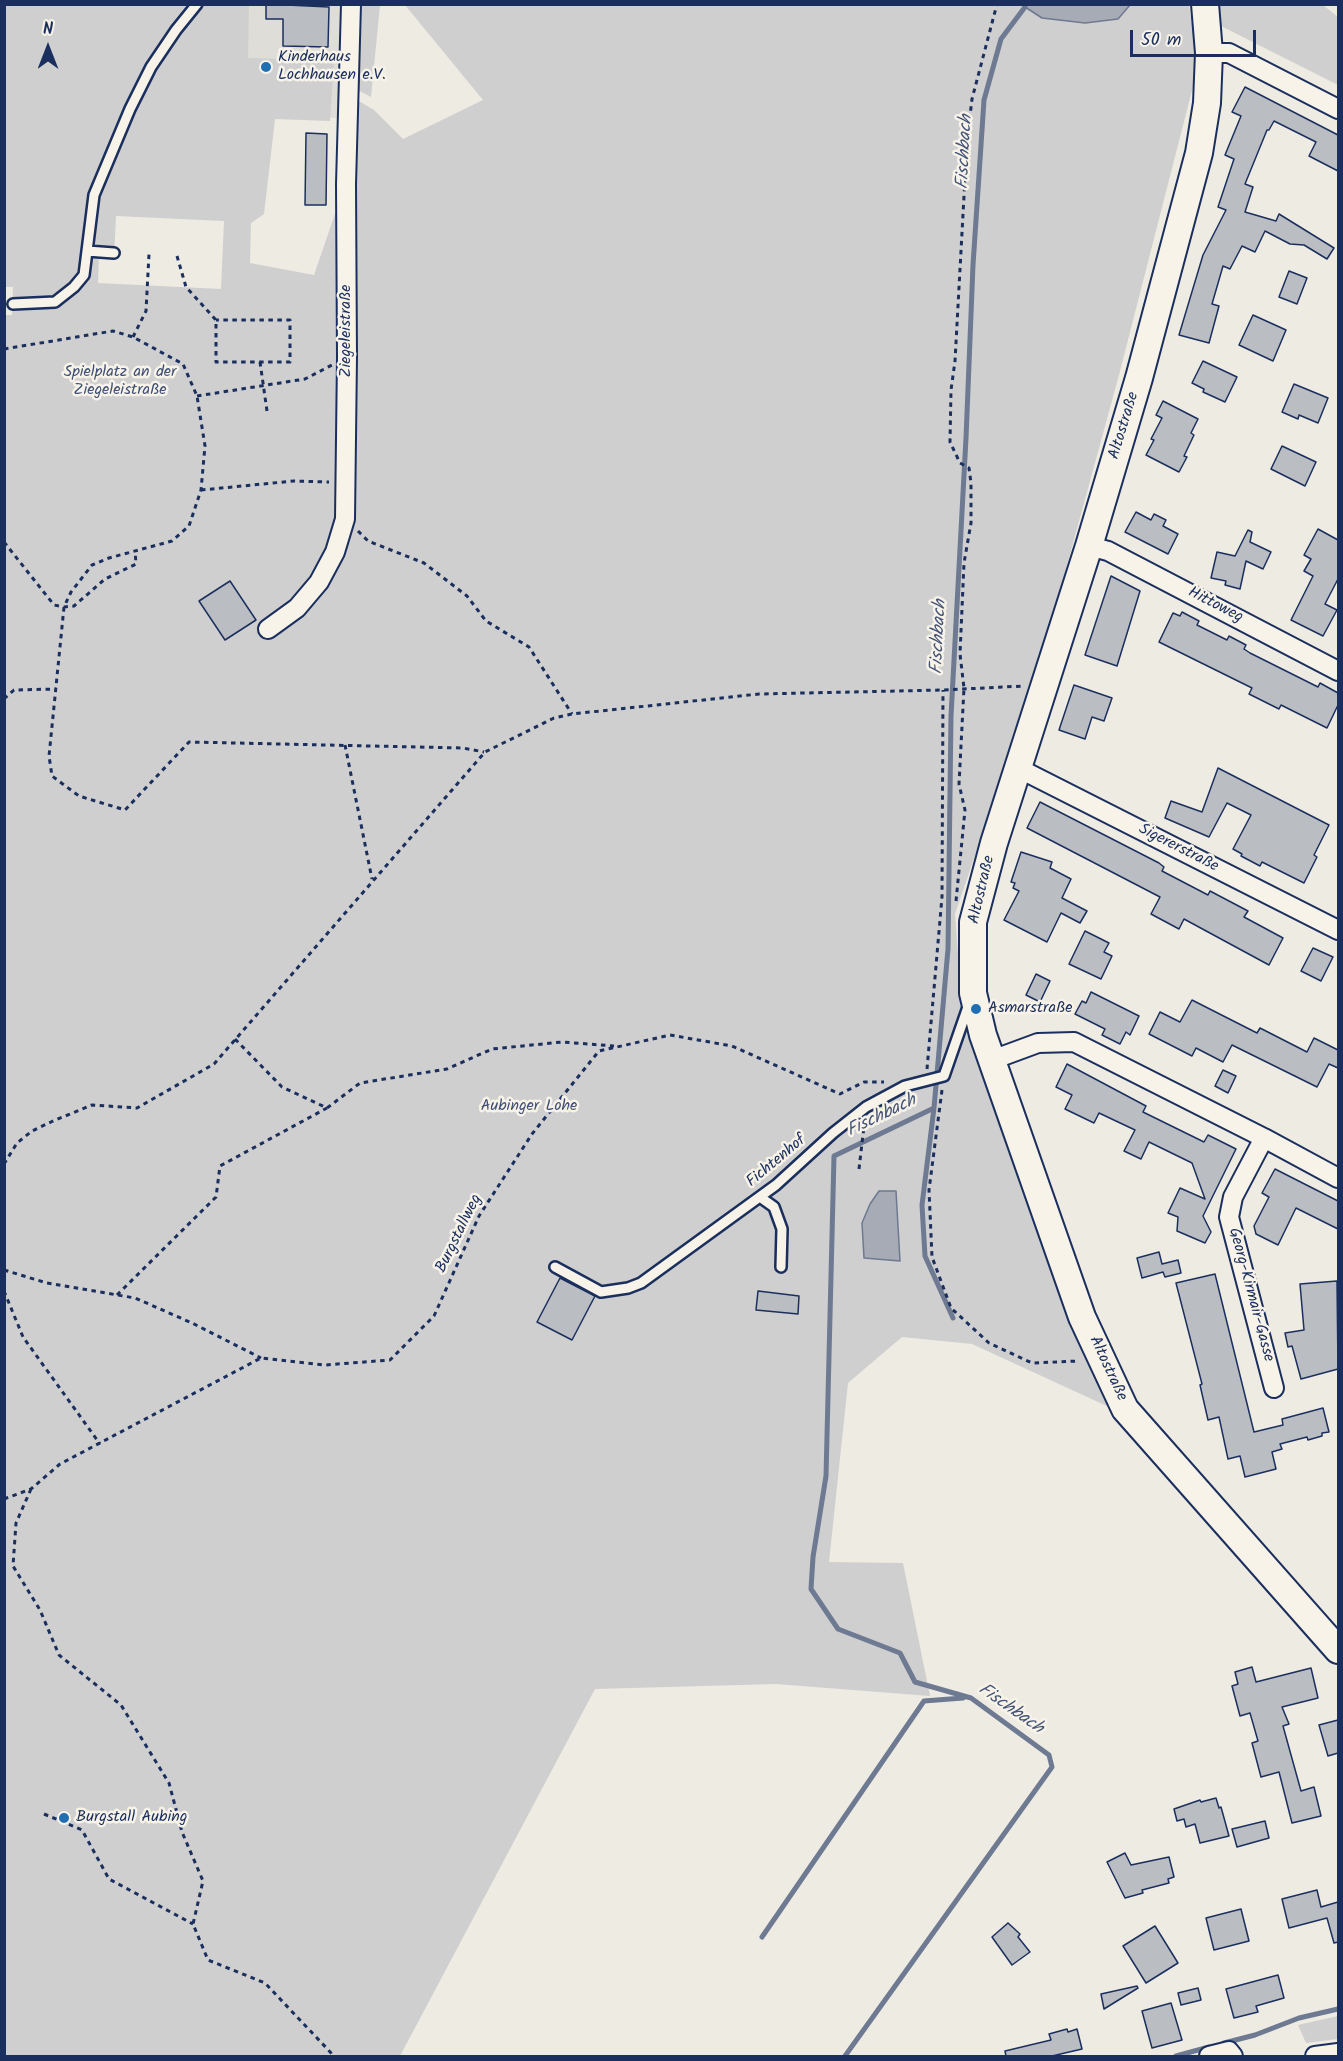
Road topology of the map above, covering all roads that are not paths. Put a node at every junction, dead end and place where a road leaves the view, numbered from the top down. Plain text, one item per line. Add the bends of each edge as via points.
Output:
1 (197, 4) edge
2 (351, 4) edge
3 (1205, 4) edge
4 (1209, 53) junction
5 (1338, 109) edge
6 (87, 251) junction
7 (114, 253) dead end
8 (13, 304) dead end
9 (1089, 546) junction
10 (268, 629) dead end
11 (1338, 671) edge
12 (1018, 768) junction
13 (1338, 930) edge
14 (973, 993) junction
15 (992, 1060) junction
16 (1264, 1138) junction
17 (1338, 1178) edge
18 (760, 1197) junction
19 (555, 1267) dead end
20 (780, 1267) dead end
21 (1274, 1388) dead end
22 (1338, 1650) edge
23 (1338, 2053) edge
24 (1209, 2056) edge
25 (1233, 2056) edge
26 (1315, 2056) edge

1 - 6 lane via 151,67 130,109 94,195
2 - 10 street, Ziegeleistraße via 345,519 335,552 319,582 297,608
3 - 4 main road, Altostraße
4 - 5 street via 1229,53
4 - 9 main road, Altostraße via 1199,153
6 - 7 lane
6 - 8 lane via 84,275 55,302
9 - 11 street, Hittoweg via 1108,551
9 - 12 main road, Altostraße
12 - 13 street, Sigererstraße
12 - 14 main road, Altostraße via 973,922
14 - 15 main road, Altostraße
14 - 18 lane, Fichtenhof via 944,1076 905,1086 866,1107
15 - 16 street via 1038,1043 1074,1042
15 - 22 main road, Altostraße via 1082,1317 1125,1409
16 - 17 street
16 - 21 street, Georg-Kirmair-Gasse via 1233,1197 1229,1217
18 - 19 lane, Fichtenhof via 641,1283 628,1288 602,1292
18 - 20 lane via 774,1207 782,1229
23 - 26 street
24 - 25 street via 1229,2051

